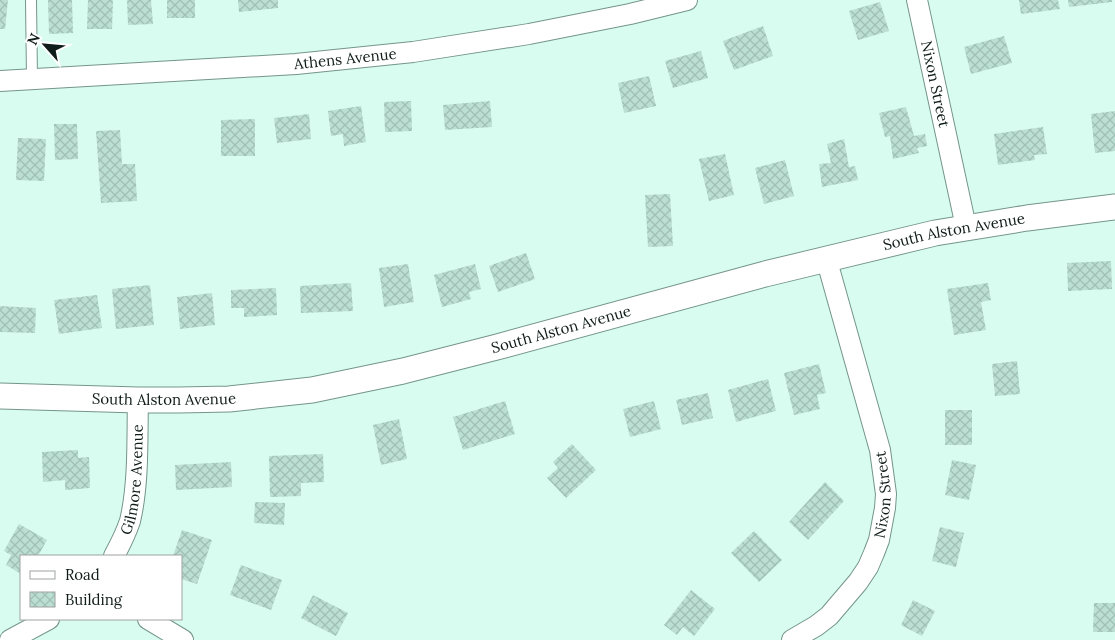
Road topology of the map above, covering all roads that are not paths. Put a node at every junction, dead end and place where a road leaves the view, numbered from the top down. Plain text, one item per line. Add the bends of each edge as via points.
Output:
1 (31, 0) edge
2 (686, 0) edge
3 (917, 0) edge
4 (32, 78) junction
5 (0, 80) edge
6 (1115, 207) edge
7 (966, 228) junction
8 (827, 259) junction
9 (0, 396) edge
10 (138, 400) junction
11 (115, 555) edge
12 (47, 620) edge
13 (150, 620) edge
14 (10, 640) edge
15 (183, 640) edge
16 (792, 640) edge

1 - 4 lane
2 - 4 street, Athens Avenue via 529,34 413,52 296,64
3 - 7 street, Nixon Street
4 - 5 street, Athens Avenue
6 - 7 street, South Alston Avenue
7 - 8 street, South Alston Avenue
8 - 10 street, South Alston Avenue via 348,383 229,399
8 - 16 street, Nixon Street via 880,450 886,494 879,540 868,567 828,616
9 - 10 street, South Alston Avenue
10 - 11 street, Gilmore Avenue via 134,500 125,535
12 - 14 street
13 - 15 street

